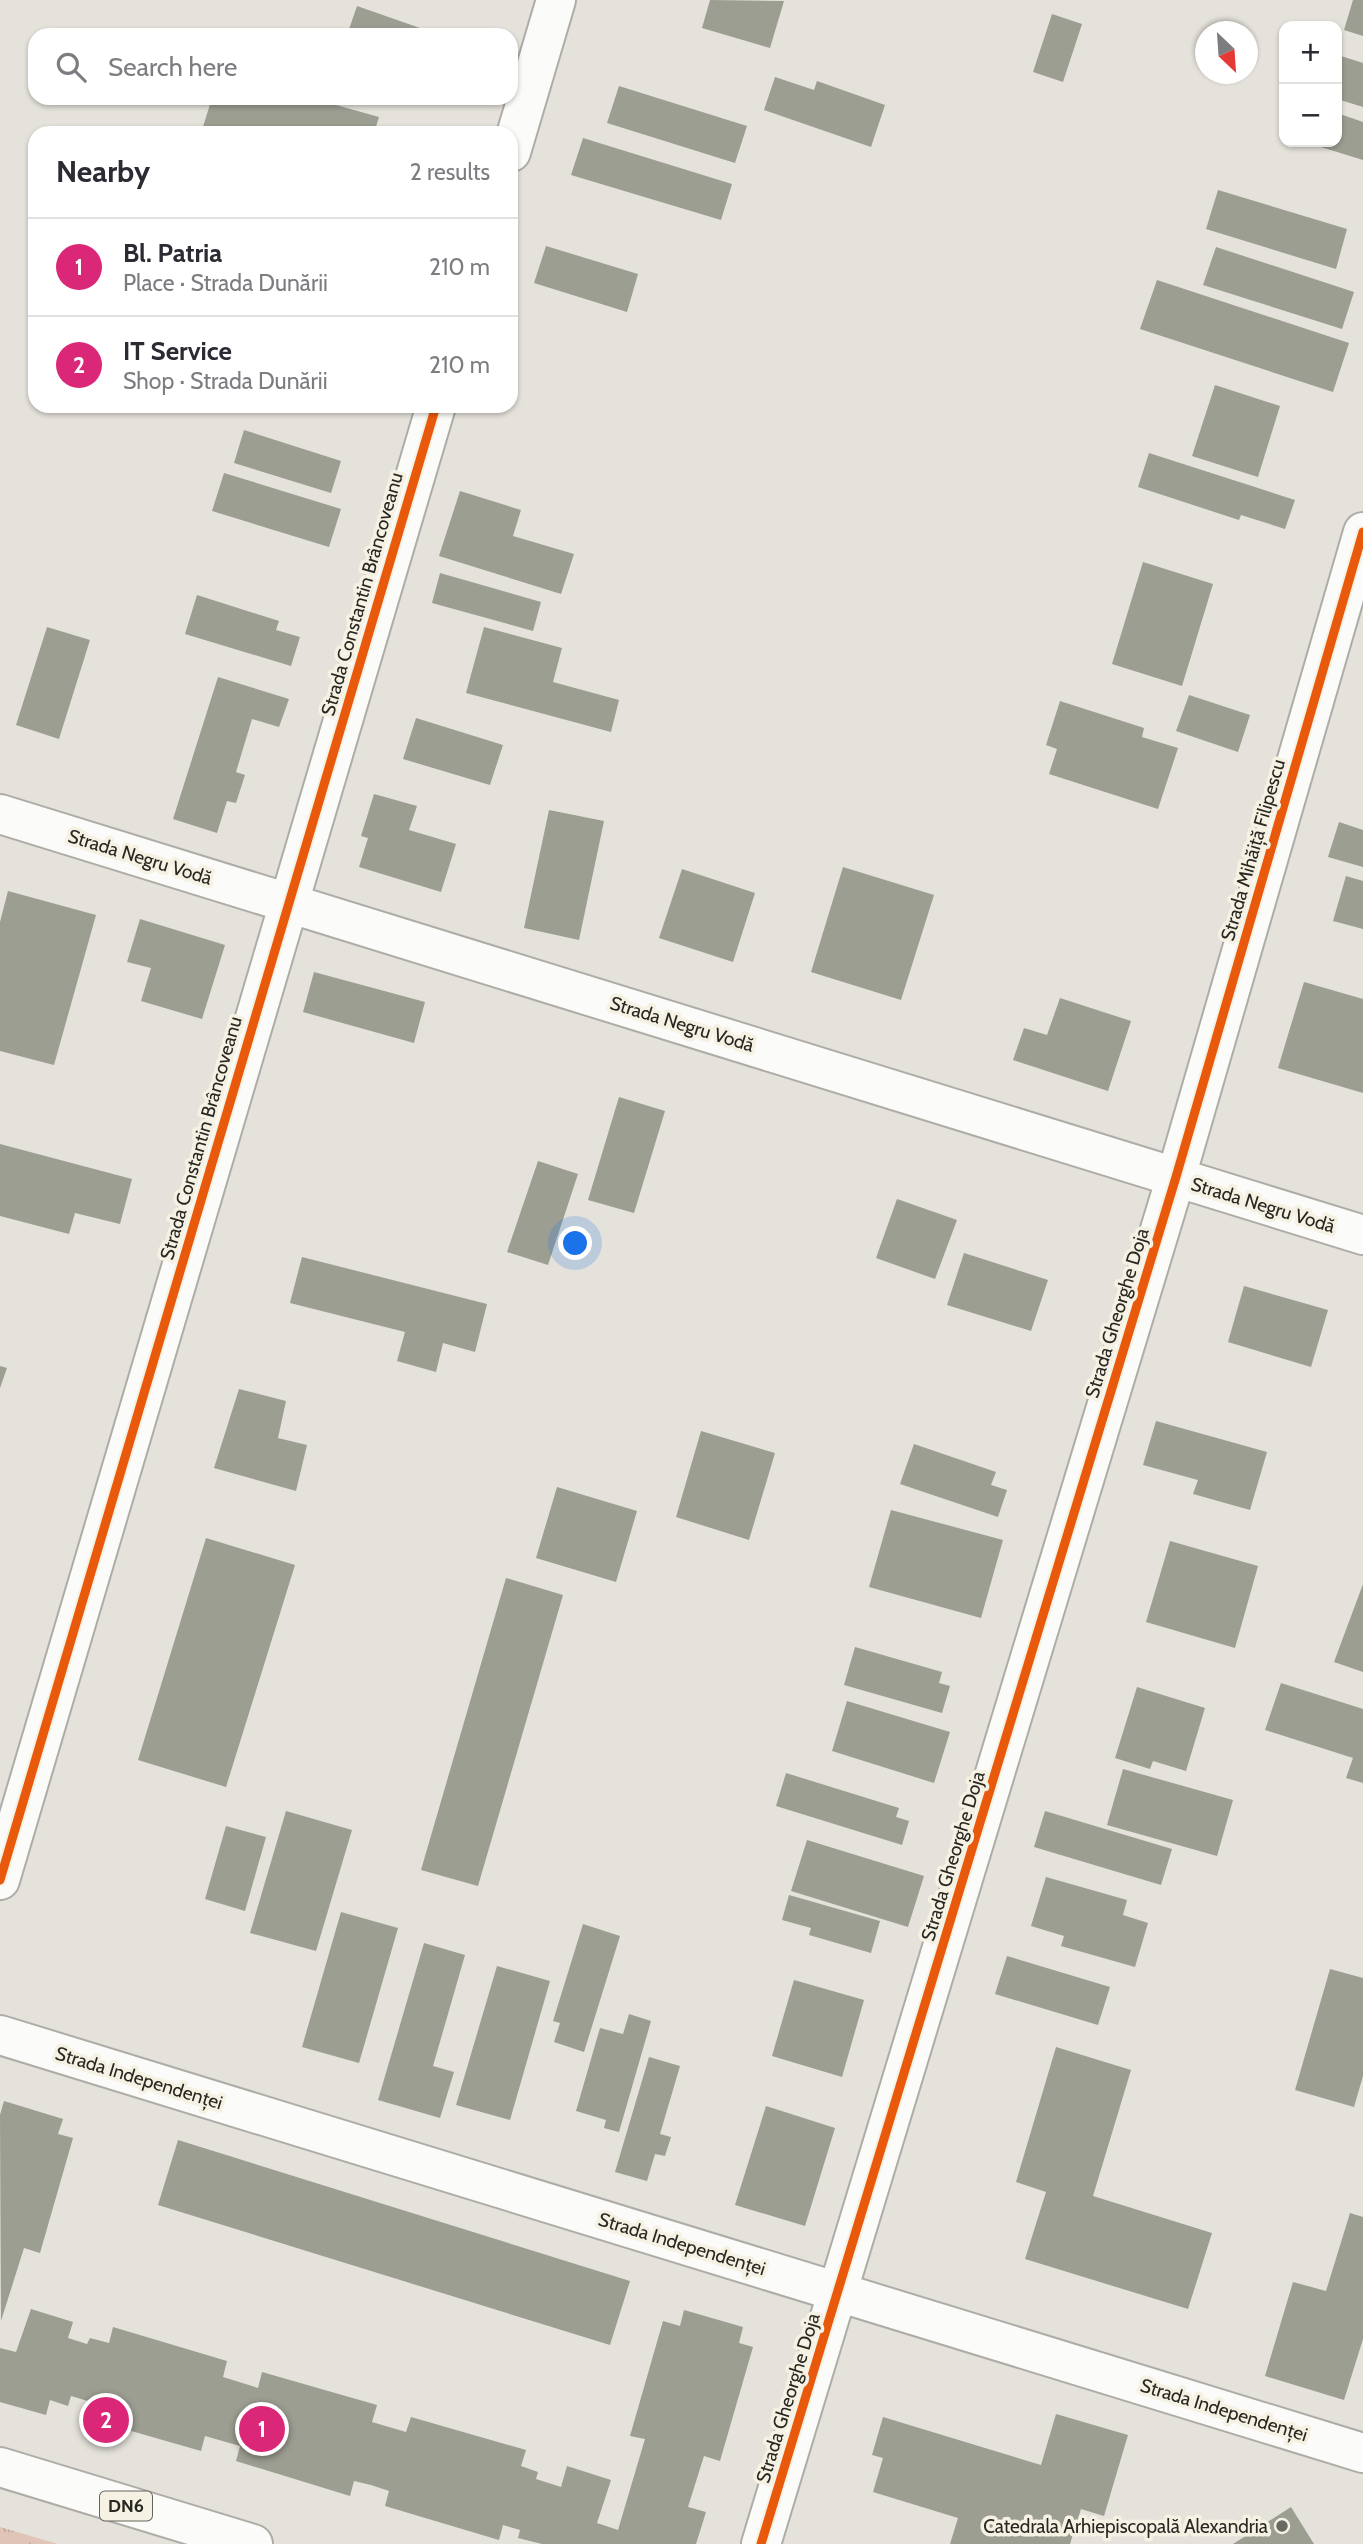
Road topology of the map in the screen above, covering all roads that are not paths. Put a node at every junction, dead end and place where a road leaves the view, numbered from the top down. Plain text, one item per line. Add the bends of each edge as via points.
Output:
1 (556, 0) edge
2 (518, 128) edge
3 (434, 413) edge
4 (1363, 532) edge
5 (0, 814) edge
6 (289, 902) junction
7 (1176, 1177) junction
8 (1363, 1236) edge
9 (0, 1880) edge
10 (0, 2035) edge
11 (840, 2292) junction
12 (1363, 2453) edge
13 (0, 2467) edge
14 (253, 2544) edge
15 (761, 2544) edge

1 - 2 street
3 - 6 street, Strada Constantin Brâncoveanu
4 - 7 street, Strada Mihăiță Filipescu
5 - 6 street, Strada Negru Vodă
6 - 7 street, Strada Negru Vodă
6 - 9 street, Strada Constantin Brâncoveanu
7 - 8 street, Strada Negru Vodă
7 - 11 street, Strada Gheorghe Doja
10 - 11 street, Strada Independenței
11 - 12 street, Strada Independenței
11 - 15 street, Strada Gheorghe Doja
13 - 14 street, DN6

